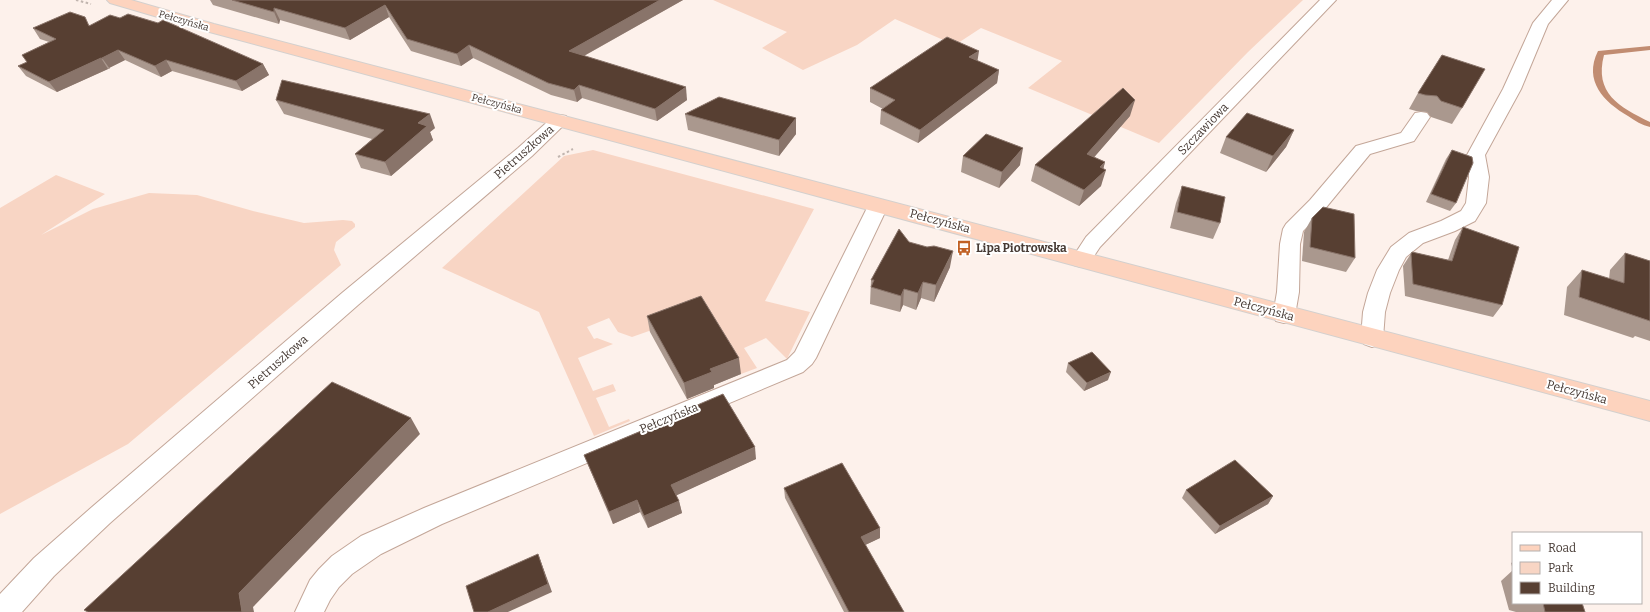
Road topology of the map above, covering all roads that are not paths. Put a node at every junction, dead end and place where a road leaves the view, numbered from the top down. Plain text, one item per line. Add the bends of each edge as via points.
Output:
1 (115, 0) edge
2 (1328, 0) edge
3 (1560, 0) edge
4 (1421, 117) dead end
5 (560, 120) junction
6 (878, 206) junction
7 (1081, 260) junction
8 (1284, 315) junction
9 (1372, 338) junction
10 (1650, 411) edge
11 (3, 612) edge
12 (309, 612) edge

1 - 5 main road, Pełczyńska
2 - 7 street, Szczawiowa via 1093,242
3 - 9 street via 1541,23 1512,89 1476,155 1479,177 1476,203 1468,216 1416,238 1398,252 1379,293 1374,312
4 - 8 street via 1408,137 1364,150 1293,229
5 - 6 main road, Pełczyńska
5 - 11 street, Pietruszkowa via 101,515 44,567
6 - 7 main road, Pełczyńska
6 - 12 street, Pełczyńska via 804,358 786,371 434,516 371,545 342,565 329,578
7 - 8 main road, Pełczyńska
8 - 9 main road, Pełczyńska
9 - 10 main road, Pełczyńska

